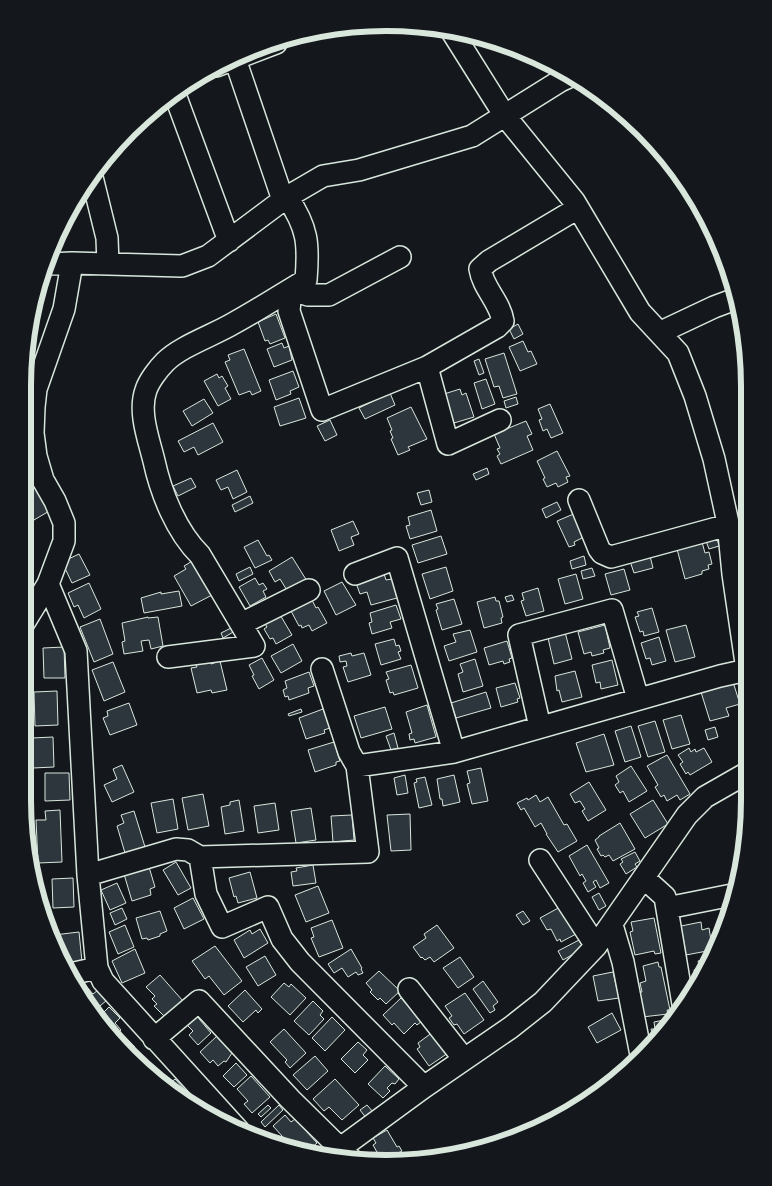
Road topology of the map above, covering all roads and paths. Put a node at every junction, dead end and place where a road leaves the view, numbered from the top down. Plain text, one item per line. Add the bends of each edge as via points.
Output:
1 (457, 38) edge
2 (228, 69) edge
3 (564, 79) edge
4 (177, 100) edge
5 (505, 116) junction
6 (94, 185) edge
7 (285, 199) junction
8 (578, 208) junction
9 (229, 240) junction
10 (400, 257) dead end
11 (72, 263) junction
12 (53, 264) edge
13 (108, 264) junction
14 (291, 289) junction
15 (730, 301) edge
16 (660, 332) junction
17 (427, 367) junction
18 (500, 420) dead end
19 (32, 470) edge
20 (579, 500) dead end
21 (728, 525) junction
22 (355, 574) dead end
23 (48, 584) junction
24 (309, 590) dead end
25 (31, 612) edge
26 (241, 624) junction
27 (741, 629) edge
28 (168, 657) dead end
29 (322, 669) dead end
30 (741, 672) edge
31 (638, 699) junction
32 (540, 728) junction
33 (454, 752) junction
34 (357, 766) junction
35 (741, 776) edge
36 (200, 857) junction
37 (540, 860) dead end
38 (88, 875) junction
39 (644, 878) junction
40 (728, 896) edge
41 (667, 908) junction
42 (612, 925) junction
43 (596, 946) junction
44 (97, 968) junction
45 (77, 973) edge
46 (410, 989) dead end
47 (682, 996) edge
48 (154, 1039) junction
49 (640, 1048) edge
50 (464, 1059) junction
51 (424, 1087) junction
52 (223, 1115) edge
53 (339, 1152) edge
54 (345, 1152) edge

1 - 5 street
2 - 7 street
3 - 5 street
4 - 9 street
5 - 7 street via 472,136 359,170 323,176
5 - 8 street
6 - 13 street via 107,238
7 - 9 street
7 - 14 street via 299,215 308,253 306,280
8 - 16 street via 640,312
8 - 17 street via 480,269 503,321
9 - 13 street via 208,256 182,266
10 - 14 street via 329,296 308,295
11 - 12 street
11 - 13 street
11 - 19 street via 64,309 36,390 33,433 36,456
14 - 17 street via 289,310 322,410
14 - 26 street via 234,324 178,352 165,362 146,391 146,429 157,475 170,509
15 - 16 street
16 - 21 street via 678,353 689,377 714,459
17 - 18 street via 448,444
19 - 23 street via 43,480 64,523 64,541
20 - 21 street via 602,554 611,557
21 - 27 street
22 - 33 street via 396,558
23 - 25 street
23 - 38 street via 76,651
24 - 26 street
26 - 28 street via 254,646
29 - 34 street via 349,752
30 - 31 street
31 - 32 street
31 - 32 street via 612,610 518,635
32 - 33 street
33 - 34 street
34 - 36 street via 368,852
35 - 39 street via 705,797 687,815
36 - 38 street via 176,848
36 - 51 street via 206,894 222,927 268,907 282,939 300,962
37 - 43 street
38 - 44 street
39 - 41 street via 665,897
39 - 42 street
40 - 41 street
41 - 47 street
42 - 43 street
42 - 49 street via 623,962
43 - 50 street via 543,1002
44 - 45 street
44 - 48 street via 103,981
46 - 50 street
48 - 52 street
48 - 53 street via 199,1001
50 - 51 street
51 - 54 street

